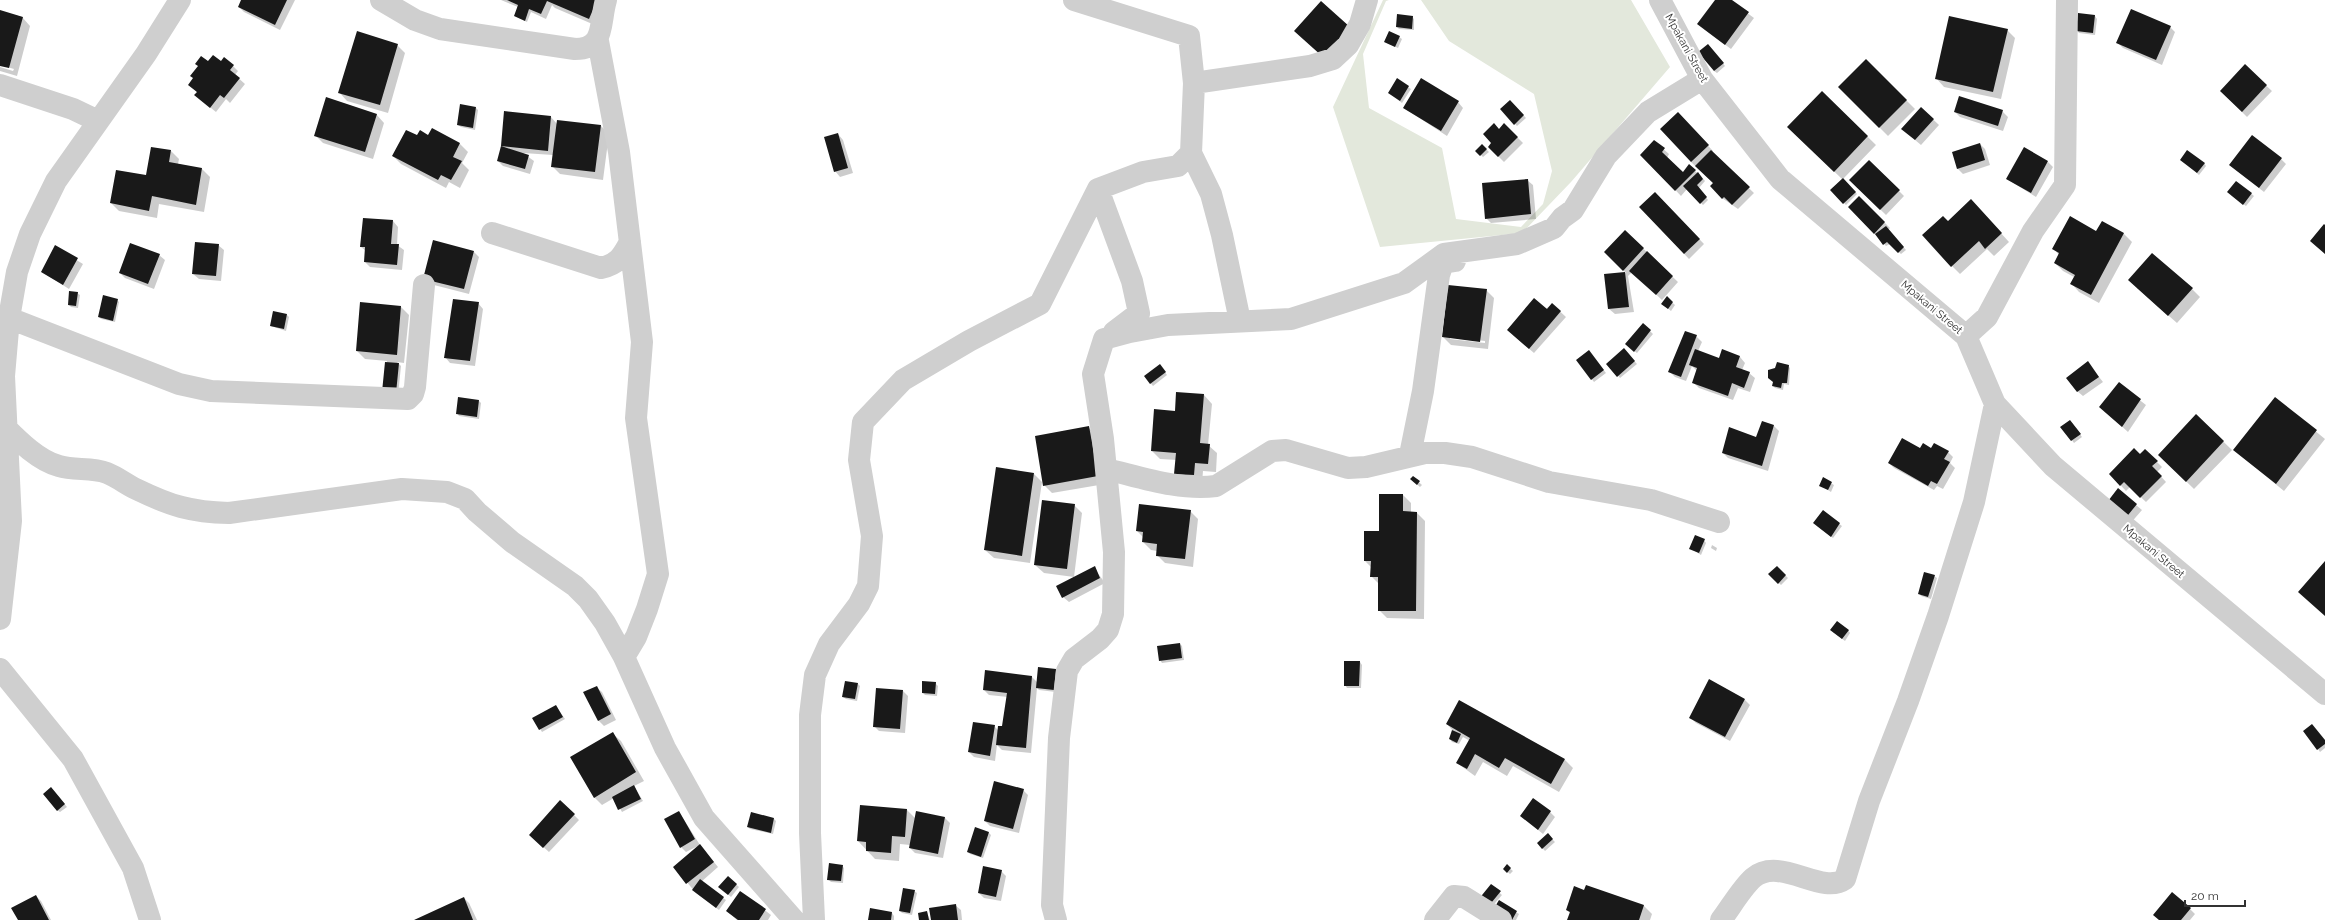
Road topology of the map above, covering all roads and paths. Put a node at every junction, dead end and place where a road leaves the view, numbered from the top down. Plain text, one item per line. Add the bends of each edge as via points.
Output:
1 (180, 0) edge
2 (381, 0) edge
3 (606, 0) edge
4 (1074, 0) edge
5 (1367, 0) edge
6 (1660, 0) edge
7 (2067, 0) edge
8 (598, 41) junction
9 (1702, 79) junction
10 (1194, 83) junction
11 (0, 85) edge
12 (98, 121) junction
13 (1191, 153) junction
14 (1098, 189) junction
15 (1566, 229) dead end
16 (492, 233) dead end
17 (630, 242) junction
18 (424, 285) dead end
19 (9, 318) junction
20 (1240, 321) junction
21 (1966, 336) junction
22 (1104, 340) junction
23 (1995, 404) junction
24 (2, 427) edge
25 (1410, 455) junction
26 (1106, 468) junction
27 (1719, 522) dead end
28 (0, 619) edge
29 (624, 656) junction
30 (0, 669) edge
31 (2325, 694) edge
32 (150, 920) edge
33 (794, 920) edge
34 (814, 920) edge
35 (1056, 920) edge
36 (1435, 920) edge
37 (1501, 920) edge
38 (1721, 920) edge

1 - 12 street via 146,54
2 - 8 street via 415,20 440,29 568,49 582,49
3 - 8 street
4 - 10 street via 1189,36
5 - 10 street via 1360,24 1348,45 1333,59 1310,66
6 - 9 street, Mpakani Street
7 - 21 street via 2065,185 2033,231 1987,317
8 - 17 street via 619,152
9 - 20 street via 1648,112 1606,156 1573,210 1554,228 1517,244 1444,254 1404,284 1291,319
9 - 21 street, Mpakani Street via 1780,179
10 - 13 street
11 - 12 street via 73,109
12 - 19 street via 56,181 30,234 17,272
13 - 14 street via 1178,166 1143,172
13 - 20 street via 1211,194
14 - 22 street via 1132,281 1139,313
14 - 34 street via 1040,304 969,341 903,380 863,422 858,460 872,536 868,586 860,604 828,644 815,675 810,716 810,833
15 - 25 street via 1522,253 1443,263
16 - 17 street via 601,268 614,265 621,259
17 - 29 street via 642,342 636,418 658,574 636,637
18 - 19 street via 415,387 408,399 211,391 194,388 171,382
19 - 24 street
20 - 22 street via 1168,324 1135,330
21 - 23 street, Mpakani Street
22 - 26 street via 1093,374
23 - 31 street, Mpakani Street via 2053,466
23 - 38 street via 1972,509 1913,687 1869,801 1845,879 1839,883 1830,883 1795,874 1769,871 1754,877
24 - 28 street via 11,521
24 - 29 street via 59,467 87,468 106,473 172,506 207,512 229,513 402,489 453,495 465,500 512,542 575,586 605,623
25 - 26 street via 1366,467 1348,468 1286,450 1272,451 1216,486 1206,487 1166,483
25 - 27 street via 1445,453 1472,457 1549,482 1651,500
26 - 35 street via 1114,552 1113,614 1108,630 1100,640 1074,659 1067,670 1059,738 1052,904
29 - 33 street via 665,748 704,818
30 - 32 street via 73,759 133,868
36 - 37 street via 1454,896 1464,897

